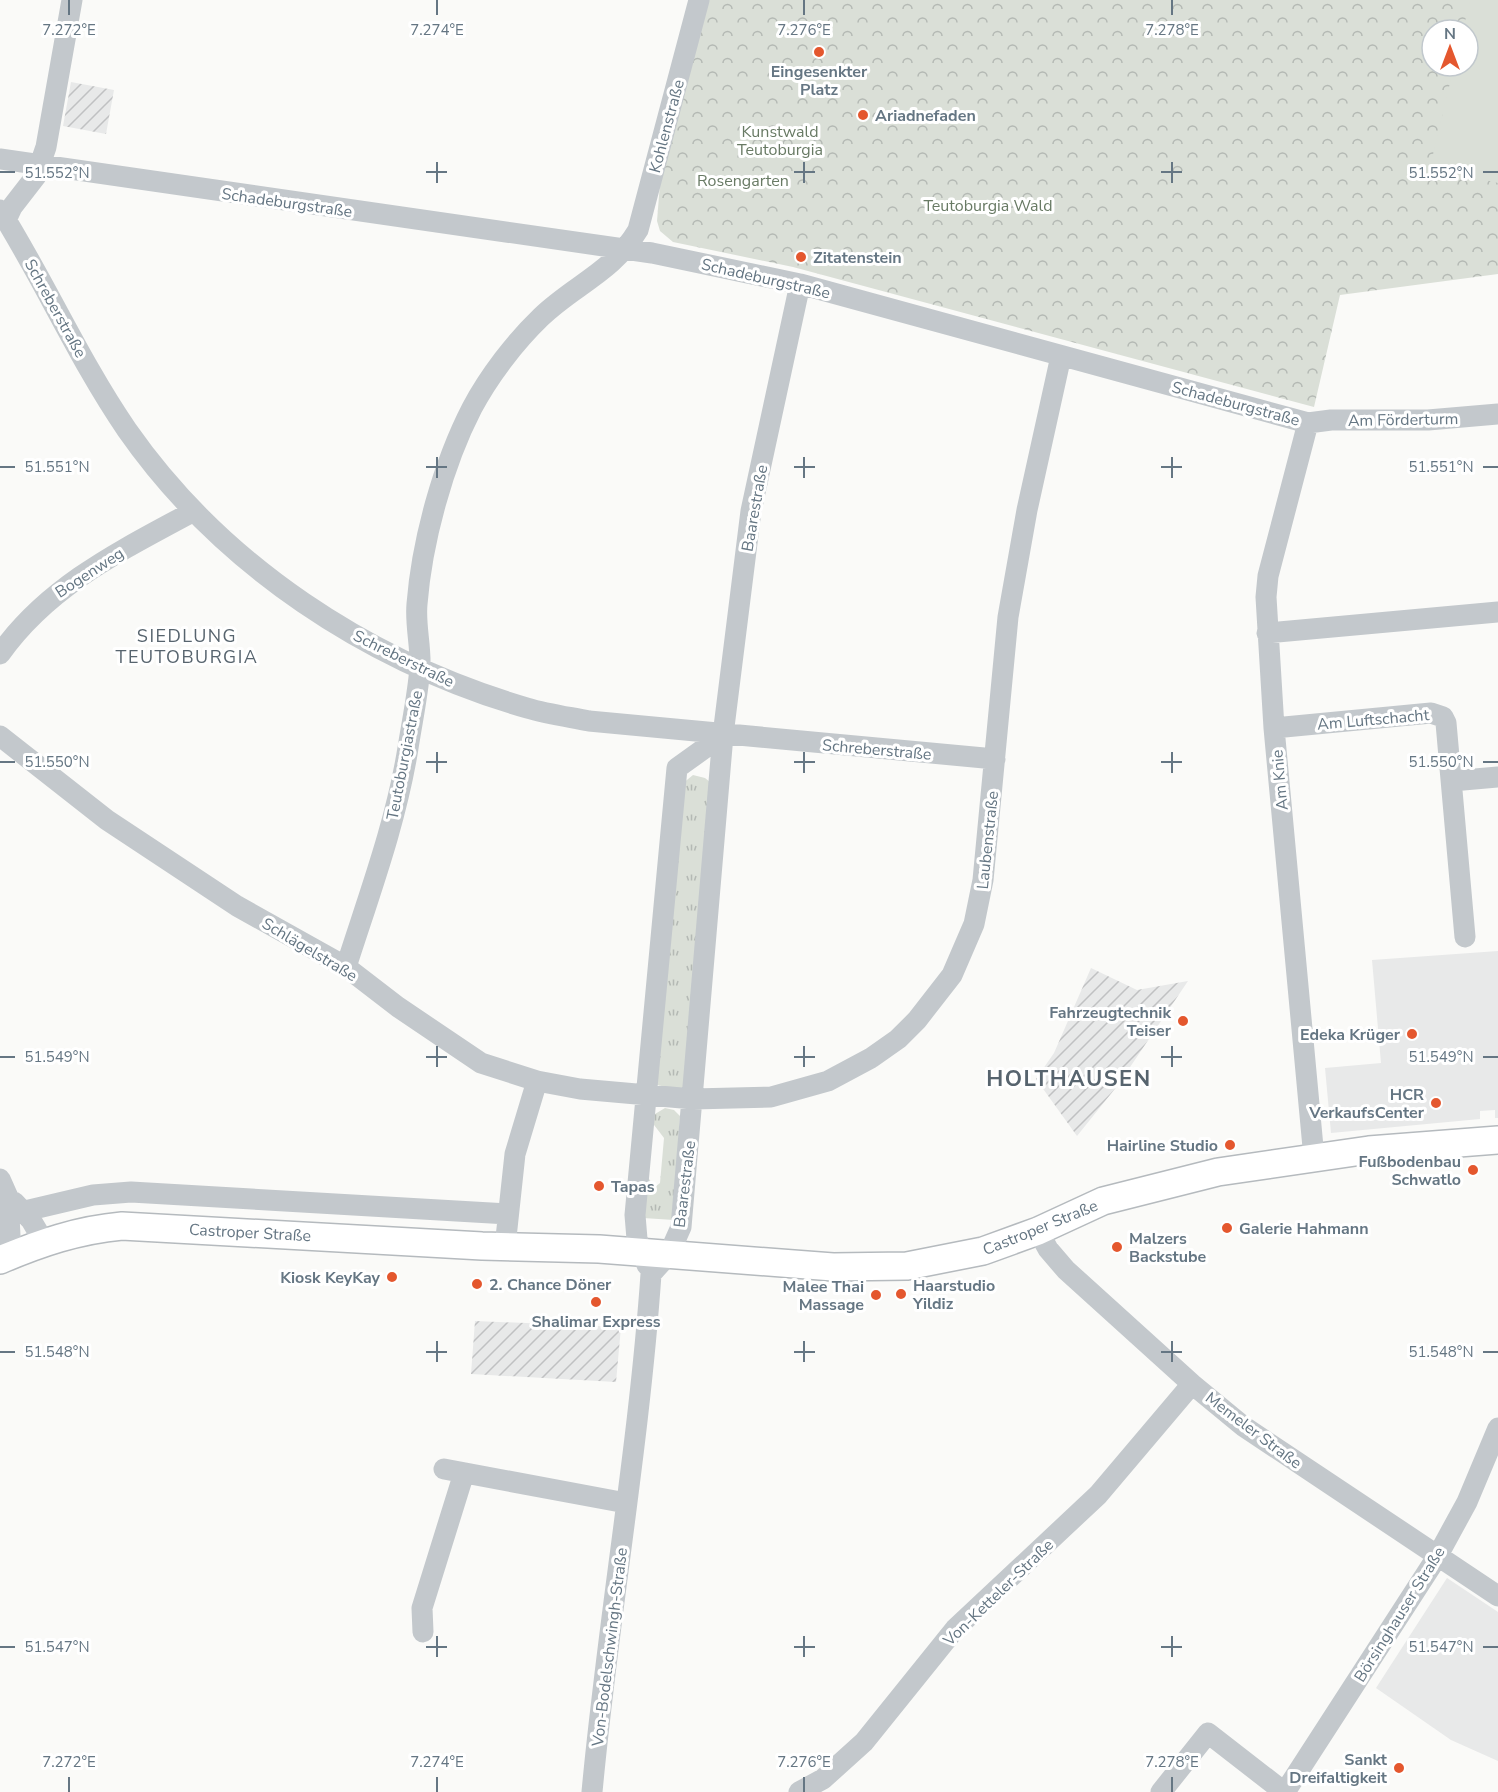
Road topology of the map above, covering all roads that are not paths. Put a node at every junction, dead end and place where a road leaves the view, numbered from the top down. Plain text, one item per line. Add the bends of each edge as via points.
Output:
1 (72, 0) edge
2 (699, 0) edge
3 (0, 159) edge
4 (39, 166) junction
5 (3, 215) edge
6 (626, 249) junction
7 (800, 284) junction
8 (1061, 356) junction
9 (1498, 414) edge
10 (1308, 423) junction
11 (194, 511) junction
12 (1498, 612) edge
13 (1267, 633) junction
14 (0, 654) edge
15 (420, 667) junction
16 (1274, 728) junction
17 (723, 735) junction
18 (0, 736) edge
19 (995, 759) junction
20 (1498, 777) edge
21 (1452, 781) junction
22 (1465, 937) dead end
23 (346, 967) junction
24 (537, 1081) junction
25 (647, 1097) junction
26 (693, 1099) junction
27 (1498, 1140) edge
28 (1314, 1158) junction
29 (10, 1200) edge
30 (508, 1214) junction
31 (1038, 1232) junction
32 (44, 1242) junction
33 (506, 1247) junction
34 (5, 1258) edge
35 (654, 1260) junction
36 (1192, 1384) junction
37 (1498, 1428) edge
38 (626, 1503) junction
39 (1437, 1557) junction
40 (1498, 1596) edge
41 (423, 1632) dead end
42 (592, 1792) edge
43 (799, 1792) edge
44 (1161, 1792) edge
45 (1285, 1792) edge

1 - 4 street, Schreberstraße via 46,147
2 - 6 street, Kohlenstraße via 638,230
3 - 4 street, Schadeburgstraße
4 - 5 street, Schreberstraße via 36,176
4 - 6 street, Schadeburgstraße
5 - 11 street, Schreberstraße via 116,413
6 - 7 street, Schadeburgstraße
6 - 15 street, Teutoburgiastraße via 541,317 504,360 472,408 426,537 417,606
7 - 8 street, Schadeburgstraße
7 - 17 street, Baarestraße via 751,511
8 - 10 street, Schadeburgstraße
8 - 19 street, Laubenstraße via 1013,587
9 - 10 street, Am Förderturm via 1436,420
10 - 13 street, Schadeburgstraße via 1268,576
11 - 14 street, Bogenweg via 87,570 57,591
11 - 15 street, Schreberstraße via 270,578 327,619
12 - 13 street
13 - 16 street, Am Knie
15 - 17 street, Schreberstraße via 528,708 589,721
15 - 23 street, Teutoburgiastraße via 390,832
16 - 21 street, Am Luftschacht via 1438,714 1446,723
16 - 28 street, Am Knie
17 - 19 street, Schreberstraße
17 - 25 street via 677,768
17 - 26 street, Baarestraße
18 - 23 street, Schlägelstraße via 108,820 237,906
19 - 26 street, Laubenstraße via 983,880 974,924 952,975 917,1020 871,1058 828,1081 771,1097
20 - 21 street
21 - 22 street, Am Luftschacht
23 - 24 street, Schlägelstraße via 481,1063
24 - 25 street, Schlägelstraße
24 - 30 street via 517,1146
25 - 26 street, Laubenstraße
25 - 35 street via 635,1215
26 - 35 street, Baarestraße via 681,1227
27 - 28 main road, Castroper Straße
28 - 31 main road, Castroper Straße via 1218,1172 1150,1188 1085,1208
29 - 30 street, Castroper Straße via 131,1192
29 - 32 street
29 - 34 street
30 - 33 street
31 - 35 main road, Castroper Straße via 983,1251 907,1266
31 - 36 street, Memeler Straße via 1065,1270
32 - 33 main road, Castroper Straße via 92,1229 122,1226
32 - 34 main road, Castroper Straße
33 - 35 main road, Castroper Straße
35 - 38 street, Von-Bodelschwingh-Straße
36 - 39 street, Memeler Straße via 1244,1426
36 - 43 street, Von-Ketteler-Straße via 1098,1495 955,1629 864,1742 823,1779
37 - 39 street, Börsinghauser Straße via 1467,1502
38 - 41 street via 454,1471 422,1608
38 - 42 street, Von-Bodelschwingh-Straße
39 - 40 street, Memeler Straße
39 - 45 street, Börsinghauser Straße
44 - 45 street via 1208,1733

